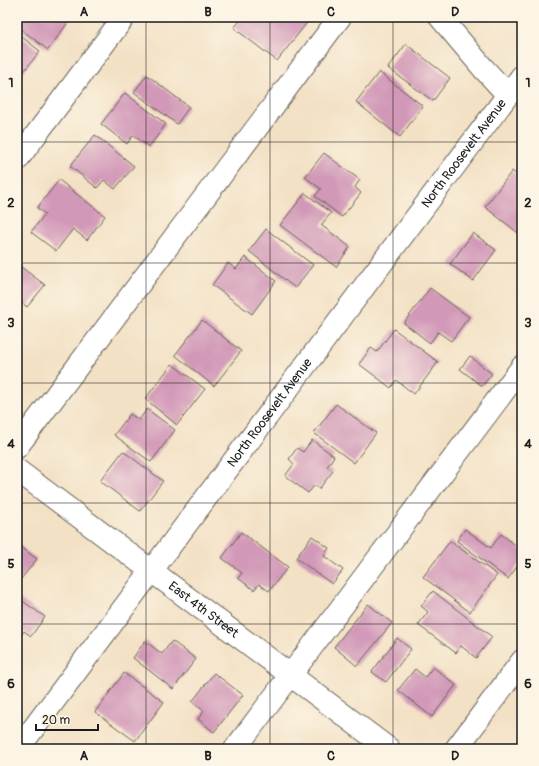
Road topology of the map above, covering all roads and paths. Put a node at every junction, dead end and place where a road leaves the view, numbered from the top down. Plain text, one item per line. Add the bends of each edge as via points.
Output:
1 (124, 17) edge
2 (340, 17) edge
3 (440, 17) edge
4 (522, 76) edge
5 (508, 95) junction
6 (17, 160) edge
7 (522, 367) edge
8 (17, 448) edge
9 (17, 470) edge
10 (151, 571) junction
11 (522, 661) edge
12 (290, 675) junction
13 (18, 749) edge
14 (235, 749) edge
15 (389, 749) edge
16 (456, 749) edge

1 - 6 street
2 - 8 street
3 - 5 street
4 - 5 street, North Roosevelt Avenue
5 - 10 street, North Roosevelt Avenue
7 - 12 street
9 - 10 street, East 4th Street
10 - 12 street, East 4th Street
10 - 13 street, North Roosevelt Avenue
11 - 16 street
12 - 14 street
12 - 15 street, East 4th Street

